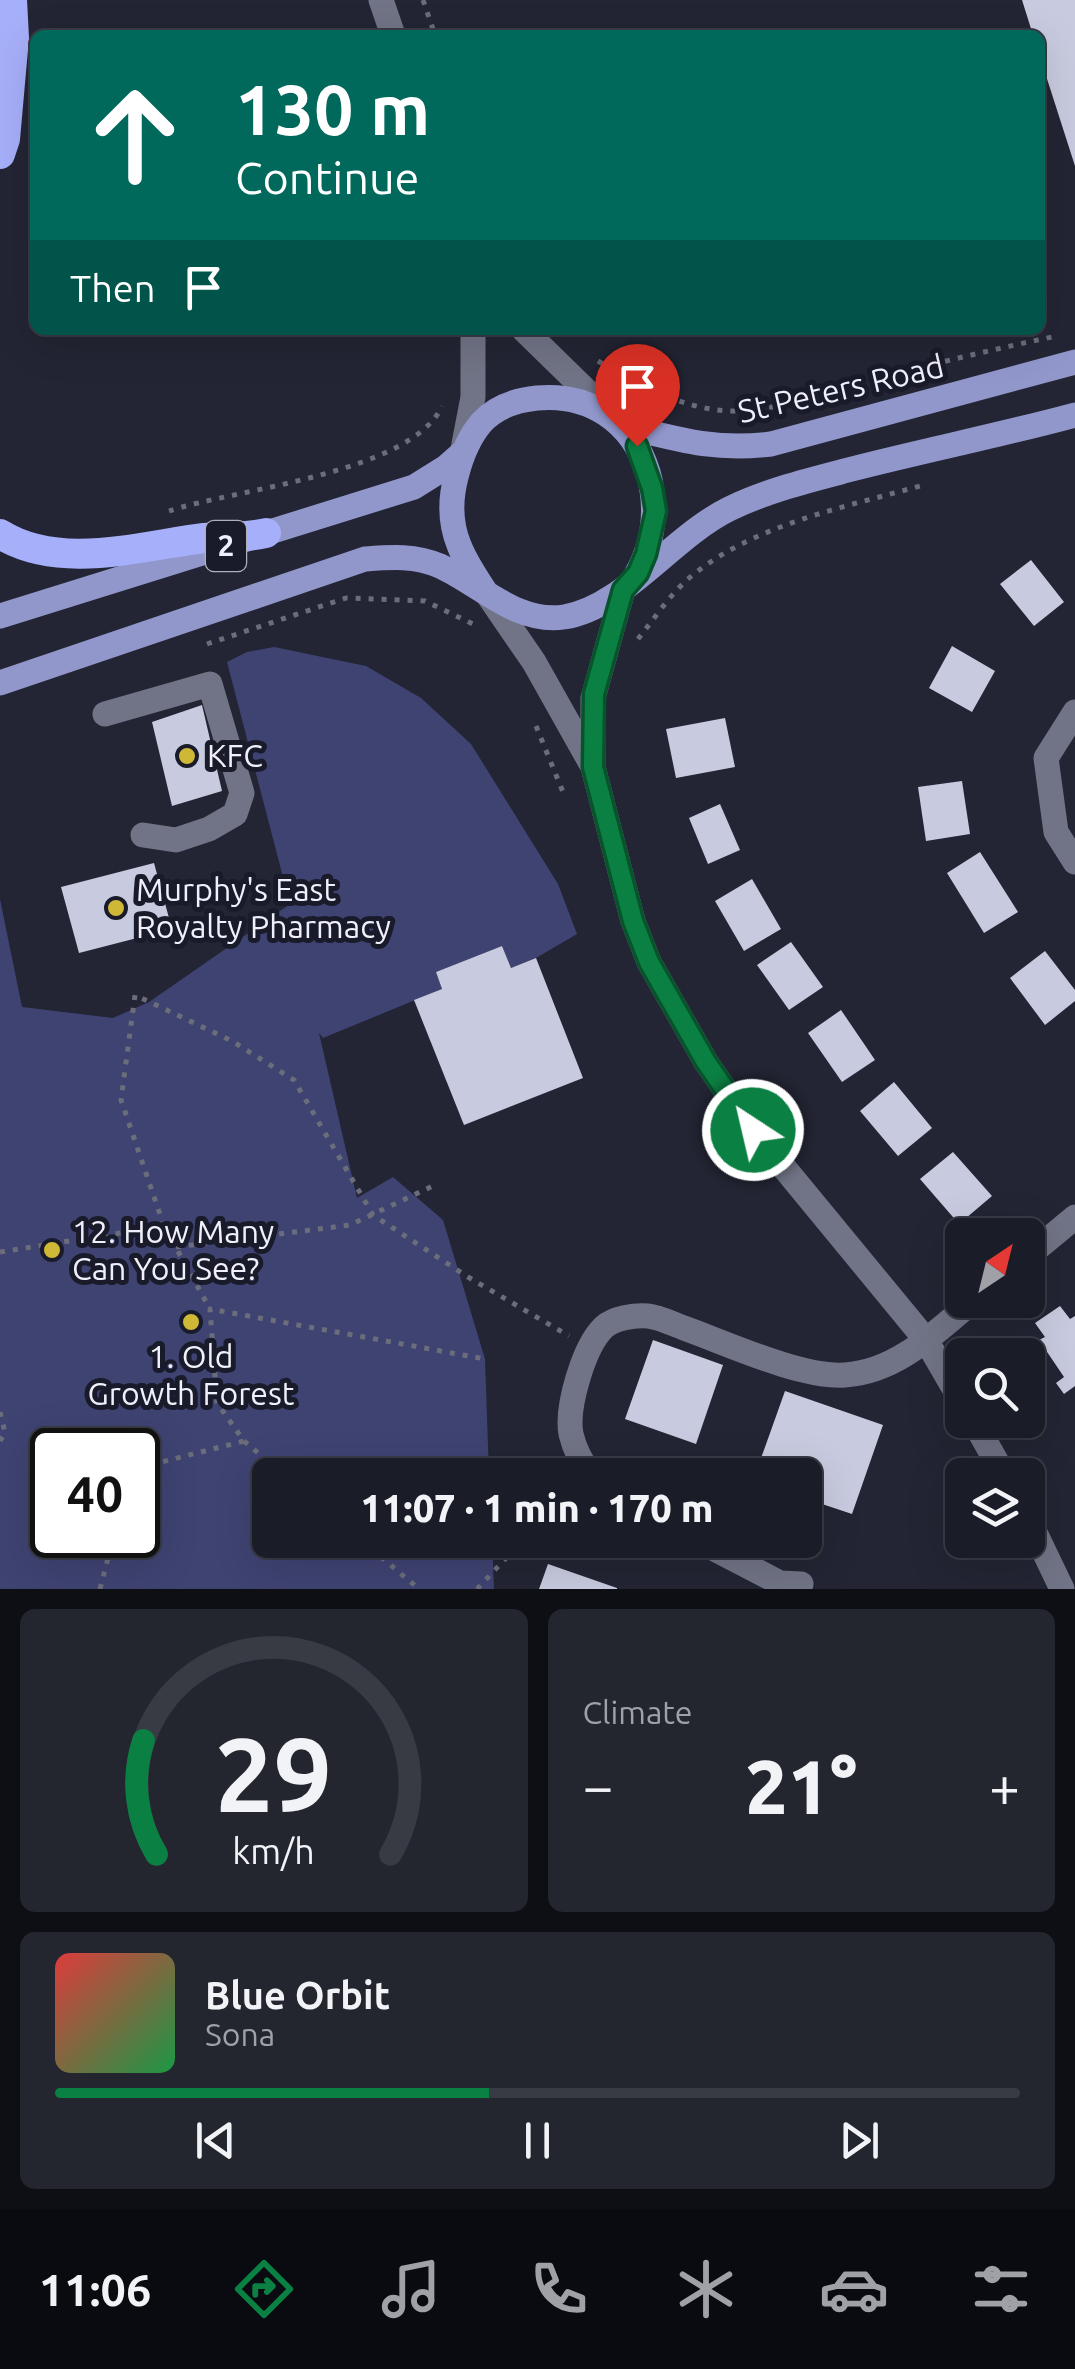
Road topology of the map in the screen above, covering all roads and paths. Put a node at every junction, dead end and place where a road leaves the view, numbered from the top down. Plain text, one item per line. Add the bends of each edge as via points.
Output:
1 (12, 0) edge
2 (381, 0) edge
3 (423, 0) edge
4 (391, 30) edge
5 (433, 30) edge
6 (0, 154) edge
7 (472, 335) edge
8 (529, 335) edge
9 (1056, 336) dead end
10 (585, 354) dead end
11 (1075, 362) edge
12 (446, 394) dead end
13 (1075, 415) edge
14 (620, 425) junction
15 (463, 452) junction
16 (927, 484) dead end
17 (156, 515) dead end
18 (266, 533) junction
19 (0, 534) edge
20 (391, 584) dead end
21 (623, 590) junction
22 (488, 595) junction
23 (390, 598) junction
24 (0, 616) edge
25 (475, 624) dead end
26 (636, 642) dead end
27 (200, 646) dead end
28 (0, 683) edge
29 (1075, 712) edge
30 (106, 714) dead end
31 (532, 715) dead end
32 (593, 767) junction
33 (565, 798) dead end
34 (142, 835) dead end
35 (1075, 862) edge
36 (436, 1184) dead end
37 (373, 1214) junction
38 (1075, 1217) edge
39 (164, 1226) junction
40 (1045, 1242) edge
41 (176, 1248) junction
42 (0, 1252) edge
43 (210, 1309) junction
44 (952, 1318) edge
45 (926, 1340) junction
46 (589, 1348) junction
47 (485, 1359) dead end
48 (945, 1373) edge
49 (0, 1412) edge
50 (0, 1440) edge
51 (244, 1441) junction
52 (264, 1458) edge
53 (579, 1458) edge
54 (160, 1462) edge
55 (1045, 1554) edge
56 (108, 1558) edge
57 (382, 1558) edge
58 (506, 1558) edge
59 (731, 1558) edge
60 (800, 1584) dead end
61 (100, 1589) edge
62 (419, 1589) edge
63 (476, 1589) edge
64 (1062, 1589) edge

1 - 6 highway
2 - 4 street
3 - 5 path
7 - 15 street via 473,397
8 - 14 street
9 - 10 path via 757,410 684,404
11 - 14 main road, St Peters Road via 772,444 733,448
12 - 17 path via 422,432 356,466
13 - 21 main road via 788,486 728,509
14 - 15 main road via 569,397 518,400 482,422
14 - 21 main road via 646,467 656,511 646,554
15 - 18 main road, 2 via 414,487
15 - 22 main road via 450,500 454,528
16 - 26 path via 737,546 689,578
18 - 19 highway via 88,556 15,544
18 - 24 main road, 2
20 - 23 path
21 - 22 main road via 586,612 560,618
21 - 32 street via 593,698
22 - 28 main road, 2 via 413,557 365,558
22 - 32 street
23 - 25 path via 425,601
23 - 27 path via 346,598
29 - 35 street via 1046,758 1056,832
30 - 34 street via 210,684 242,793 235,814 176,840
31 - 33 path
32 - 45 street via 633,921 706,1062 753,1130
36 - 37 path
37 - 39 path via 294,1080 135,995 121,1100
37 - 41 path via 350,1225
37 - 46 path
38 - 40 street
39 - 41 path
39 - 42 path
41 - 43 path
43 - 47 path
43 - 51 path via 217,1403
44 - 45 street
45 - 46 street via 874,1372 840,1376 649,1316 618,1319
45 - 48 street
46 - 53 street via 572,1402 570,1430
49 - 50 path
51 - 52 path
51 - 54 path
55 - 64 street
56 - 61 path
57 - 62 path
58 - 63 path
59 - 60 street via 780,1583

